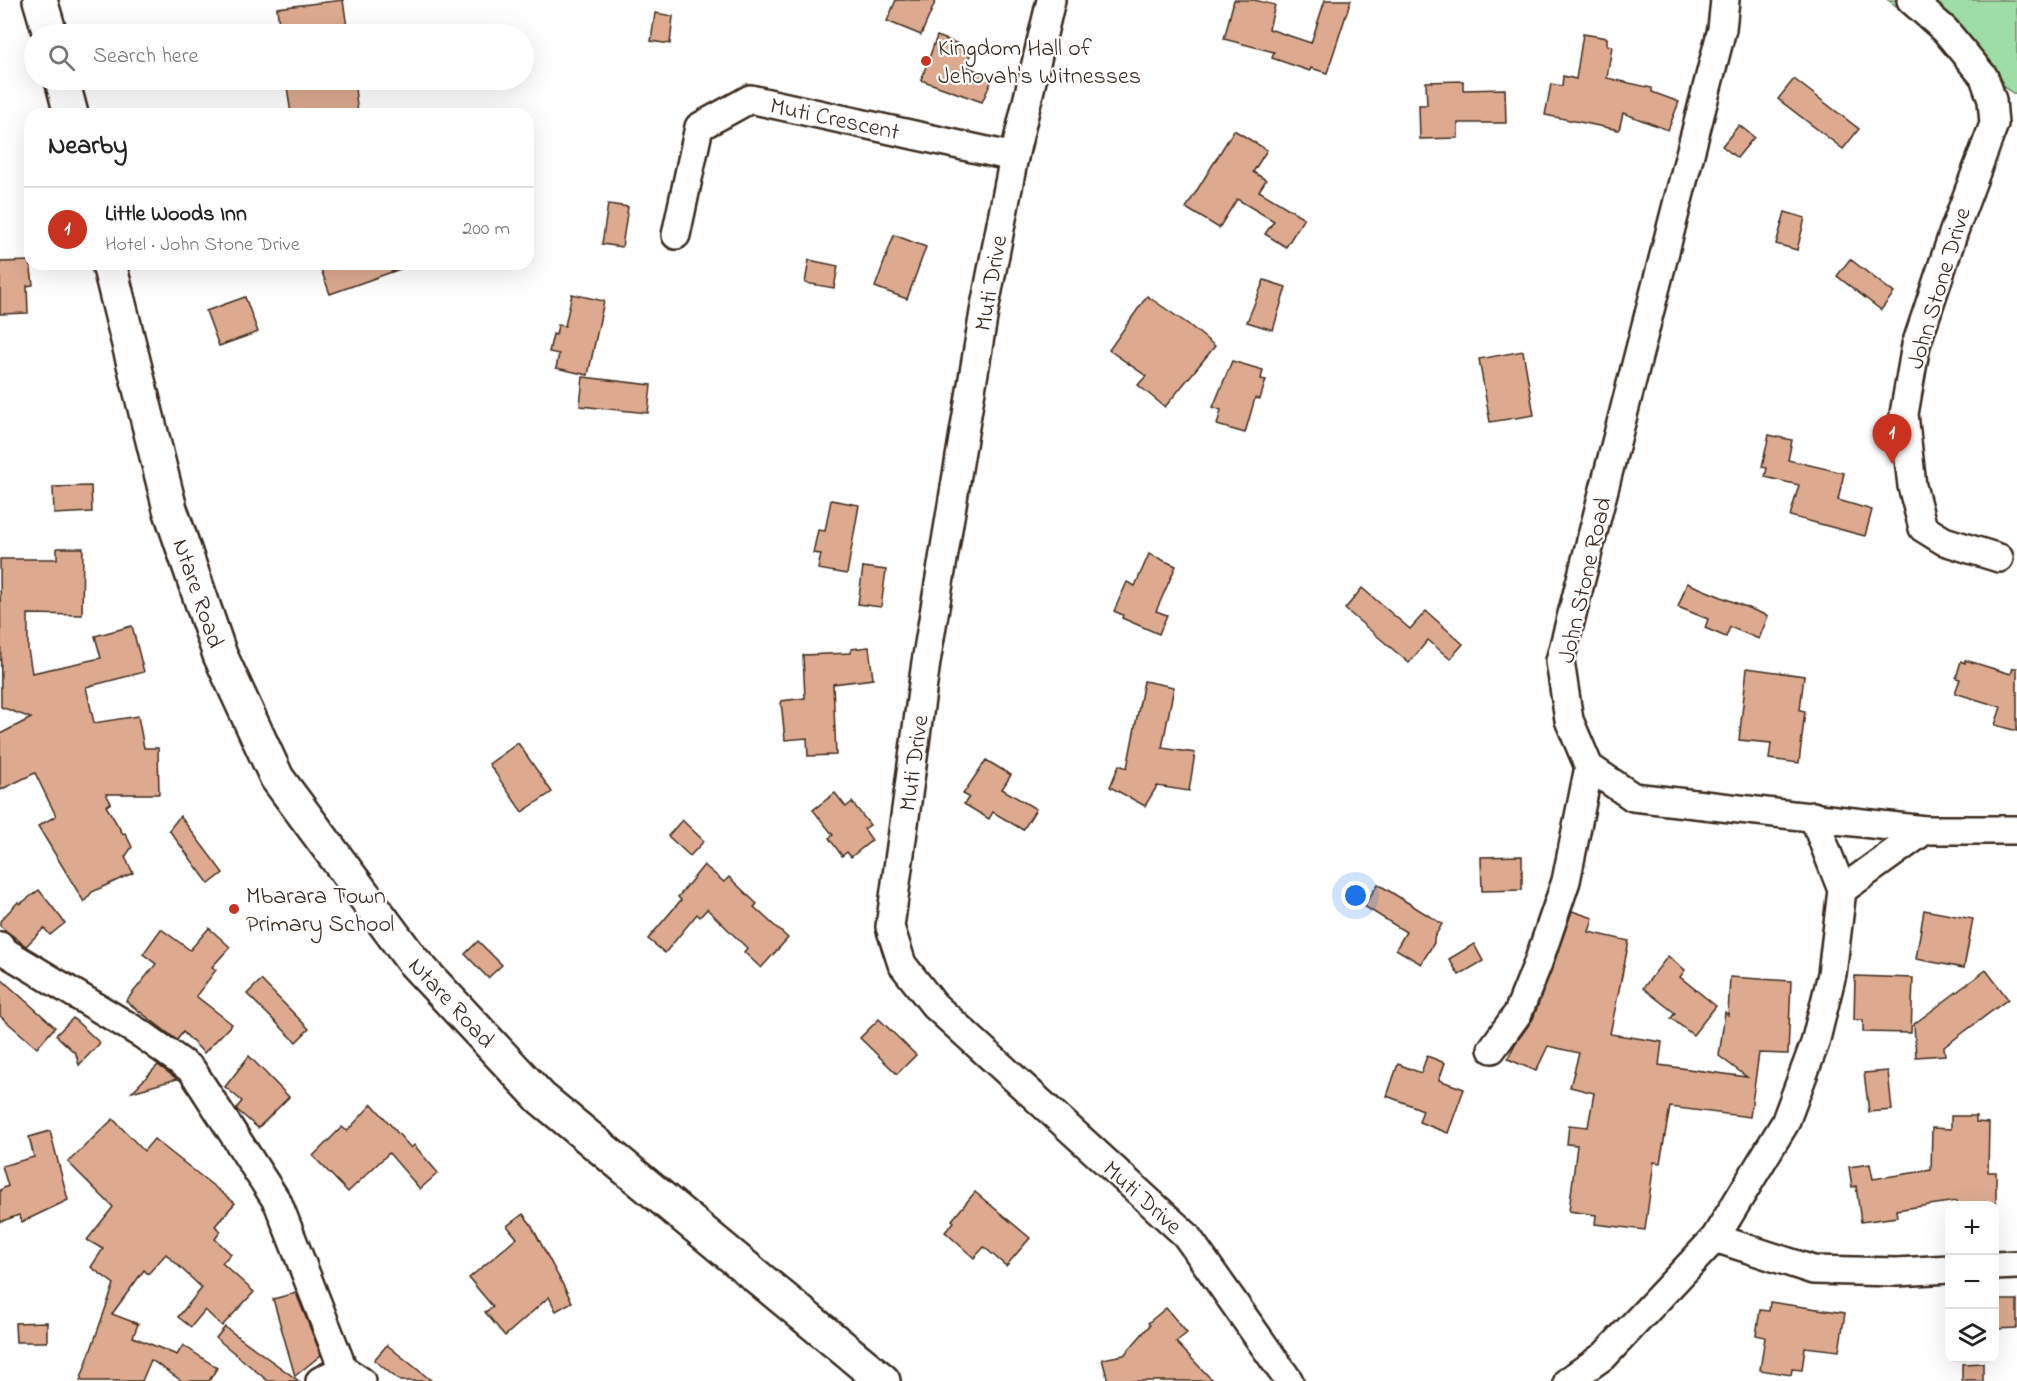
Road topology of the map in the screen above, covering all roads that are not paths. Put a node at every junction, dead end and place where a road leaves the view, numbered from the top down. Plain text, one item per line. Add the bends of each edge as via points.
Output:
1 (40, 0) edge
2 (1051, 0) edge
3 (1725, 0) edge
4 (1911, 0) edge
5 (47, 24) edge
6 (65, 90) edge
7 (69, 108) edge
8 (1014, 157) junction
9 (676, 235) dead end
10 (110, 270) edge
11 (1999, 558) dead end
12 (1589, 767) junction
13 (1813, 816) junction
14 (1925, 830) junction
15 (2017, 830) edge
16 (1842, 890) junction
17 (0, 946) edge
18 (1492, 1049) dead end
19 (1715, 1238) junction
20 (2017, 1265) edge
21 (1999, 1266) edge
22 (1945, 1269) edge
23 (341, 1377) edge
24 (883, 1381) edge
25 (1288, 1381) edge
26 (1568, 1381) edge

1 - 5 main road
2 - 8 street, Muti Drive
3 - 12 street, John Stone Road via 1722,29 1560,661 1569,720
4 - 11 street, John Stone Drive via 1945,30 1984,77 1992,100 1994,124 1916,345 1904,414 1912,486 1923,528 1944,541
6 - 7 main road
8 - 9 street, Muti Crescent via 750,99 699,127
8 - 25 street, Muti Drive via 985,306 926,663 890,927 902,964 934,1005 1186,1235
10 - 24 main road, Ntare Road via 170,509 220,656 277,778 412,960 541,1098
12 - 13 street via 1633,797
12 - 18 street via 1556,912 1518,1013
13 - 14 street
13 - 16 street
14 - 15 street
14 - 16 street
16 - 19 street via 1832,974 1815,1044 1785,1123
17 - 23 street via 192,1070 278,1203
19 - 22 street via 1814,1270
19 - 26 street via 1605,1355
20 - 21 street

